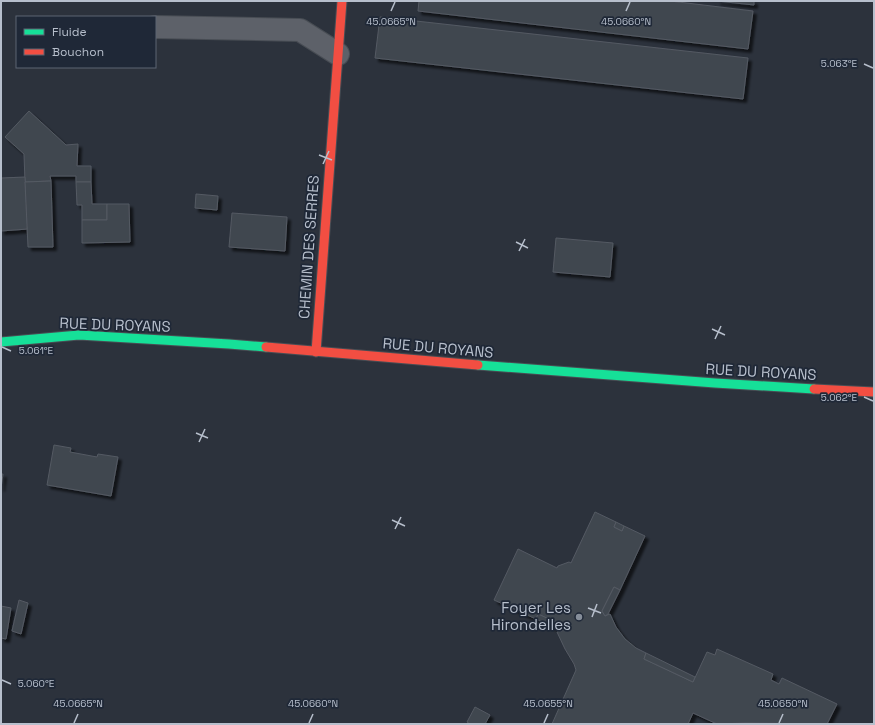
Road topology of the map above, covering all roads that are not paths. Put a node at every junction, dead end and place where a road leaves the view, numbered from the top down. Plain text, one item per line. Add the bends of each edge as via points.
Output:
1 (342, 1) edge
2 (156, 27) edge
3 (338, 54) junction
4 (1, 342) edge
5 (316, 352) junction
6 (874, 392) edge

1 - 3 street, CHEMIN DES SERRES
2 - 3 street via 300,30
3 - 5 street, CHEMIN DES SERRES
4 - 5 street, RUE DU ROYANS via 79,335
5 - 6 street, RUE DU ROYANS via 715,383

